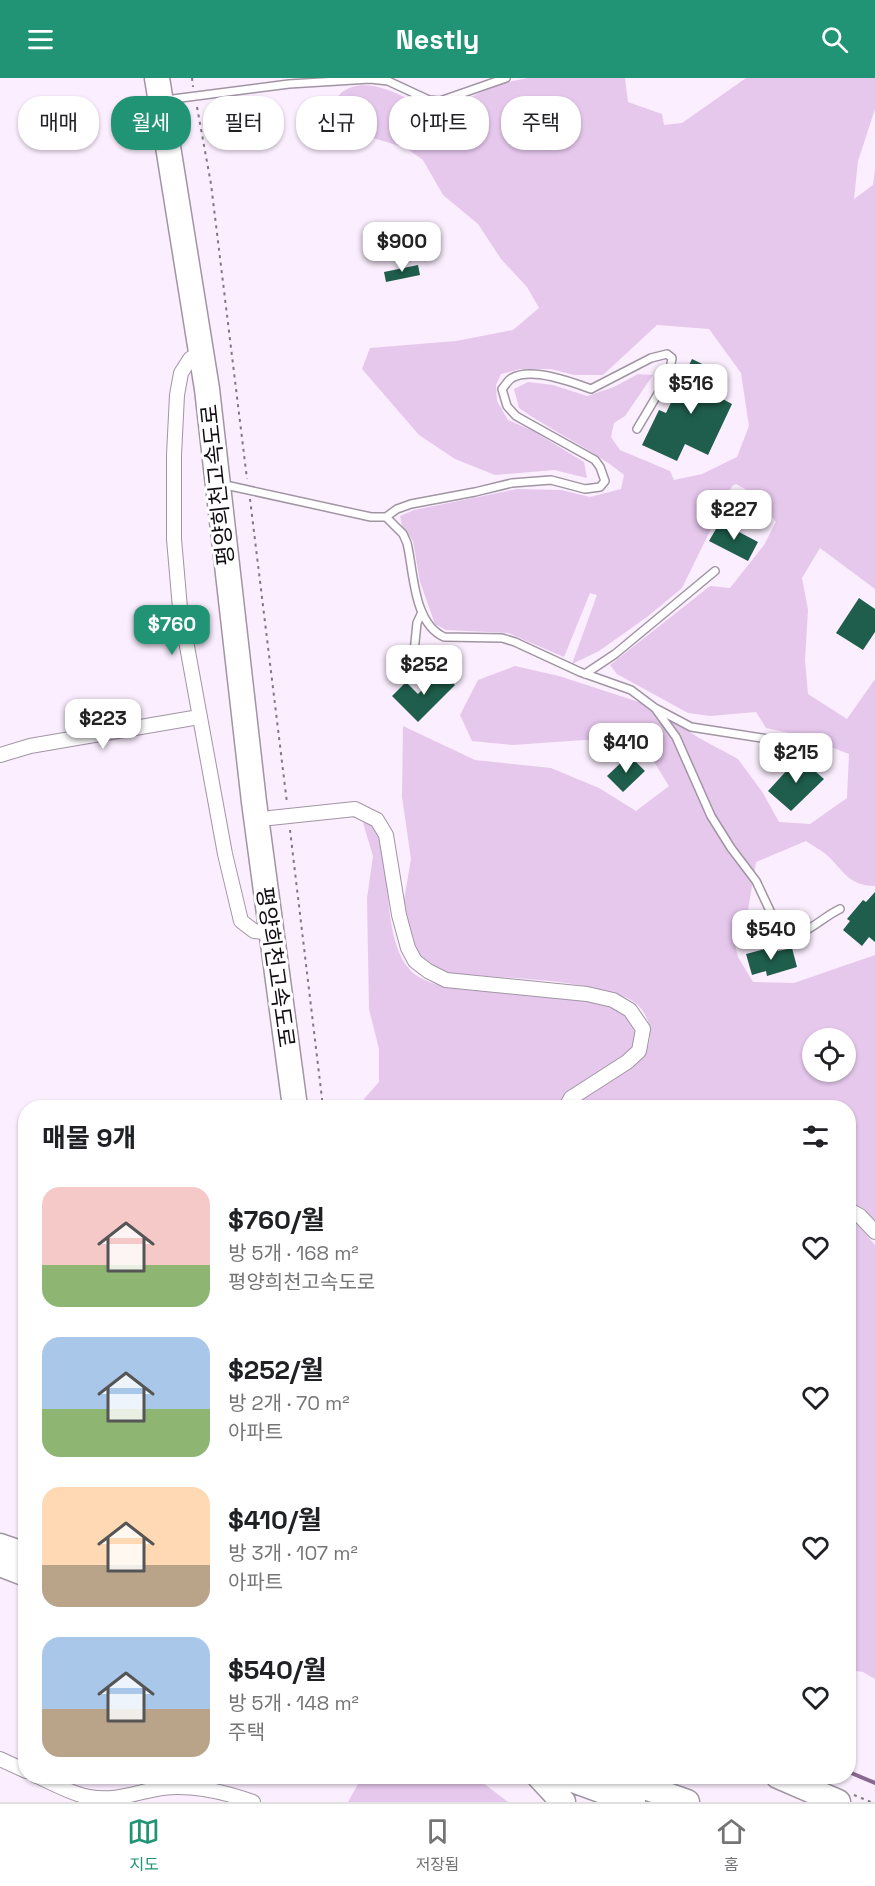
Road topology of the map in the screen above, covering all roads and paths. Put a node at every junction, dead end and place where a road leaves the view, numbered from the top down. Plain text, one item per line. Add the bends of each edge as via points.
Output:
1 (157, 78) edge
2 (192, 78) edge
3 (506, 78) edge
4 (179, 91) edge
5 (201, 352) junction
6 (637, 429) dead end
7 (239, 489) junction
8 (386, 517) junction
9 (715, 571) dead end
10 (422, 612) junction
11 (414, 652) dead end
12 (585, 674) junction
13 (655, 708) junction
14 (199, 717) junction
15 (786, 746) dead end
16 (0, 754) edge
17 (282, 818) junction
18 (840, 909) dead end
19 (272, 933) junction
20 (294, 1100) edge
21 (306, 1100) edge
22 (322, 1100) edge
23 (570, 1100) edge
24 (856, 1215) edge
25 (875, 1232) edge
26 (0, 1546) edge
27 (18, 1552) edge
28 (0, 1564) edge
29 (18, 1571) edge
30 (0, 1760) edge
31 (18, 1768) edge
32 (57, 1784) edge
33 (546, 1784) edge
34 (584, 1784) edge
35 (636, 1784) edge
36 (796, 1784) edge
37 (253, 1802) edge
38 (563, 1802) edge
39 (633, 1802) edge
40 (687, 1802) edge
41 (838, 1802) edge

1 - 5 highway, 평양희천고속도로
2 - 4 path
3 - 4 lane via 440,101 429,100 388,81 370,79
4 - 7 highway, 평양희천고속도로
4 - 7 path via 211,184
5 - 14 street via 190,359 181,373 174,455 174,539 180,608
5 - 19 highway, 평양희천고속도로
6 - 8 lane via 669,375 672,358 667,354 651,358 591,389 567,380 524,374 510,379 502,389 507,406 526,423 595,460 605,481 600,487 585,489 551,480 512,483 411,504
7 - 8 lane
7 - 17 highway, 평양희천고속도로
7 - 17 path
8 - 10 lane via 407,543
9 - 12 lane
10 - 11 lane
10 - 12 lane via 436,633 444,637 502,638
12 - 13 lane via 631,690
13 - 15 lane via 692,727 768,739
13 - 18 lane via 676,737 711,816 756,881 781,934 791,937 802,933
14 - 16 street
14 - 19 street via 241,921 254,931
17 - 21 highway, 평양희천고속도로
17 - 22 path
17 - 23 street via 355,809 377,819 386,835 408,948 428,972 446,980 587,994 613,1000 630,1010 643,1029 639,1051
19 - 20 highway, 평양희천고속도로
24 - 25 street
26 - 27 highway
28 - 29 highway
30 - 31 street
32 - 37 street via 89,1797 132,1797 161,1788 187,1787 232,1794
33 - 38 highway
34 - 39 highway
35 - 40 highway
36 - 41 highway

